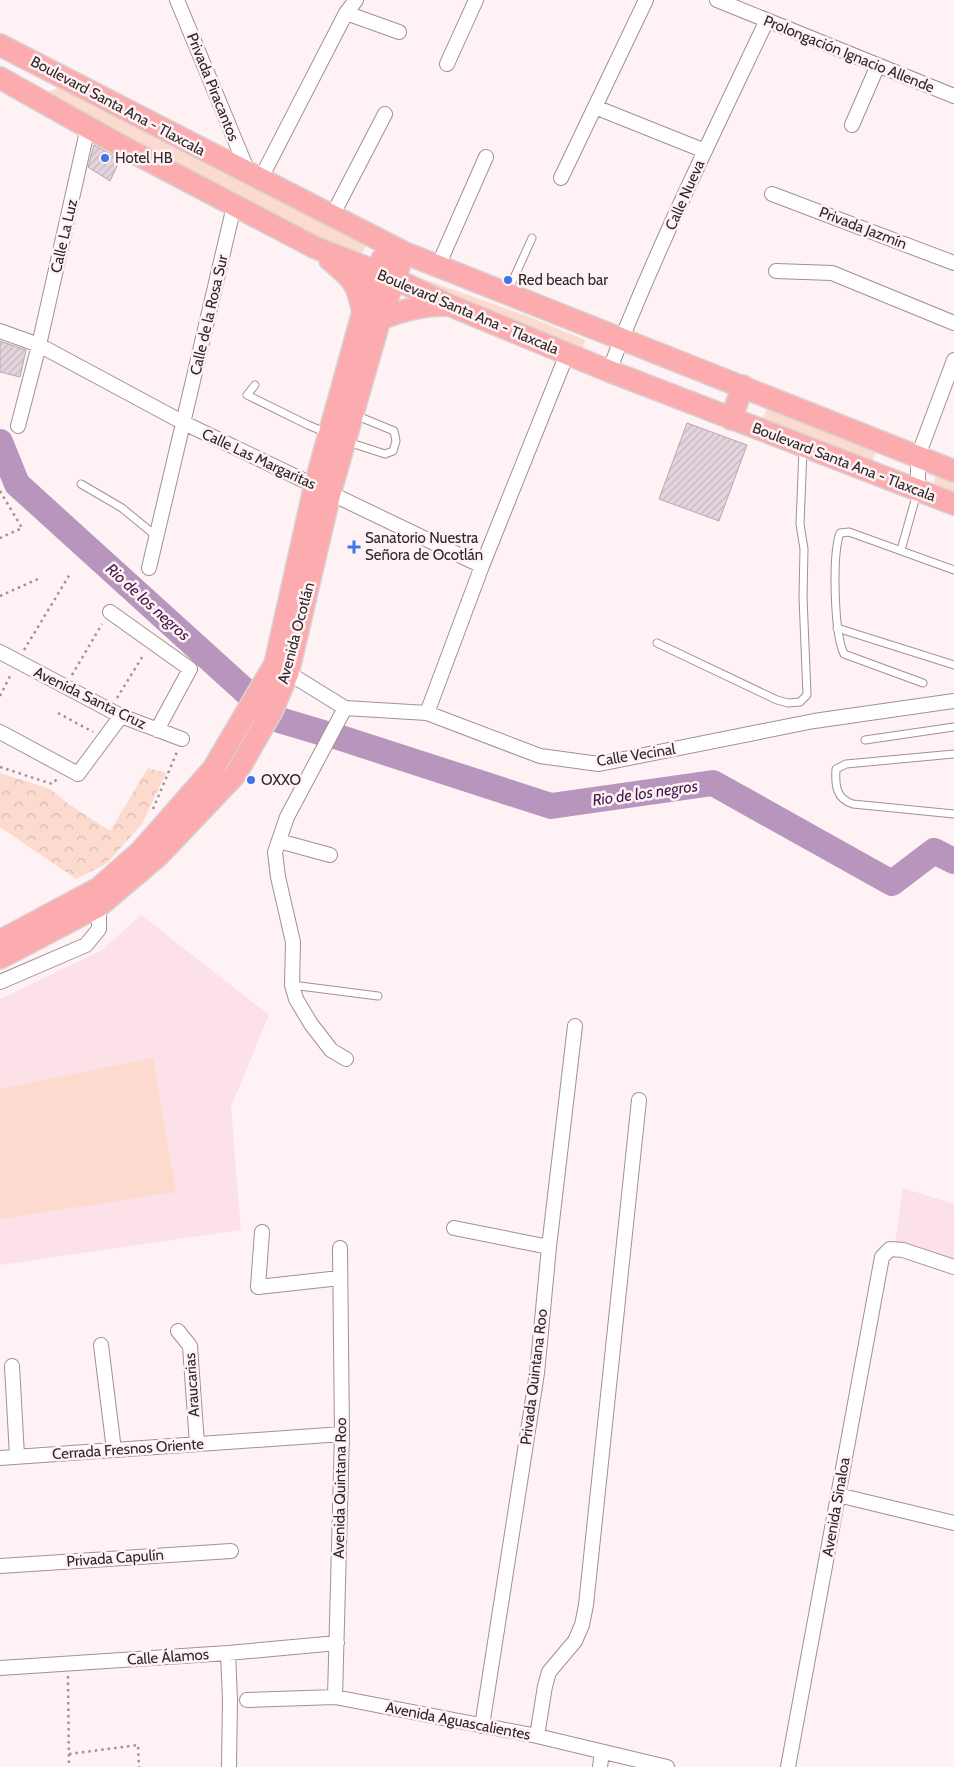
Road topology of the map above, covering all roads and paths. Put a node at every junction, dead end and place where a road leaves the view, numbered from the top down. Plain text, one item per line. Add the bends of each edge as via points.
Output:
1 (177, 0) edge
2 (356, 0) edge
3 (476, 0) edge
4 (646, 0) edge
5 (717, 0) edge
6 (346, 13) junction
7 (767, 20) junction
8 (400, 32) dead end
9 (0, 45) edge
10 (447, 64) dead end
11 (878, 65) junction
12 (42, 66) junction
13 (0, 70) edge
14 (0, 78) edge
15 (954, 96) edge
16 (595, 107) junction
17 (385, 114) dead end
18 (852, 125) dead end
19 (88, 127) junction
20 (704, 151) junction
21 (486, 157) dead end
22 (254, 177) junction
23 (560, 178) dead end
24 (772, 194) dead end
25 (234, 206) junction
26 (332, 216) junction
27 (532, 238) dead end
28 (314, 247) junction
29 (396, 249) junction
30 (954, 263) edge
31 (438, 266) junction
32 (776, 271) dead end
33 (386, 276) junction
34 (507, 293) junction
35 (449, 305) junction
36 (372, 316) junction
37 (954, 323) edge
38 (0, 331) edge
39 (622, 338) junction
40 (39, 345) junction
41 (567, 354) junction
42 (954, 360) edge
43 (609, 371) junction
44 (255, 385) dead end
45 (743, 386) junction
46 (353, 414) junction
47 (732, 419) junction
48 (184, 423) junction
49 (18, 426) dead end
50 (337, 437) junction
51 (803, 447) junction
52 (918, 456) junction
53 (954, 471) edge
54 (80, 484) dead end
55 (323, 489) junction
56 (0, 491) edge
57 (918, 491) junction
58 (954, 504) edge
59 (156, 537) junction
60 (0, 538) edge
61 (901, 550) junction
62 (482, 566) junction
63 (149, 568) dead end
64 (954, 570) edge
65 (70, 574) dead end
66 (38, 579) dead end
67 (0, 596) edge
68 (110, 612) joint
69 (837, 628) junction
70 (151, 642) junction
71 (657, 644) dead end
72 (0, 652) edge
73 (18, 661) junction
74 (954, 665) edge
75 (282, 669) junction
76 (923, 683) dead end
77 (66, 686) junction
78 (268, 695) junction
79 (0, 696) edge
80 (954, 701) edge
81 (345, 708) junction
82 (58, 713) dead end
83 (116, 713) junction
84 (428, 713) junction
85 (954, 727) edge
86 (157, 730) junction
87 (0, 732) edge
88 (105, 738) junction
89 (182, 739) joint
90 (865, 740) dead end
91 (954, 754) edge
92 (0, 767) edge
93 (73, 771) junction
94 (954, 814) edge
95 (166, 823) junction
96 (279, 841) junction
97 (330, 855) dead end
98 (99, 906) junction
99 (0, 941) edge
100 (0, 958) edge
101 (0, 982) edge
102 (292, 985) junction
103 (378, 996) dead end
104 (575, 1026) dead end
105 (346, 1059) dead end
106 (639, 1100) dead end
107 (454, 1228) dead end
108 (262, 1232) dead end
109 (549, 1247) junction
110 (340, 1248) dead end
111 (954, 1267) edge
112 (340, 1278) junction
113 (178, 1331) dead end
114 (101, 1345) dead end
115 (12, 1366) dead end
116 (342, 1434) junction
117 (197, 1444) junction
118 (114, 1450) junction
119 (17, 1456) junction
120 (0, 1458) edge
121 (838, 1495) junction
122 (954, 1524) edge
123 (231, 1551) dead end
124 (0, 1566) edge
125 (336, 1643) junction
126 (228, 1653) junction
127 (68, 1664) junction
128 (0, 1668) edge
129 (335, 1697) junction
130 (247, 1700) dead end
131 (482, 1726) junction
132 (537, 1736) junction
133 (602, 1752) junction
134 (69, 1754) junction
135 (68, 1767) edge
136 (139, 1767) edge
137 (229, 1767) edge
138 (600, 1767) edge
139 (667, 1767) edge
140 (788, 1767) edge

1 - 22 street, Privada Piracantos
2 - 6 street
3 - 10 street
4 - 16 street
5 - 7 street, Prolongación Ignacio Allende
6 - 8 street
6 - 22 street
7 - 11 street, Prolongación Ignacio Allende
7 - 20 street, Calle Nueva
9 - 12 main road, Boulevard Santa Ana - Tlaxcala
11 - 15 street, Prolongación Ignacio Allende
11 - 18 street
12 - 13 main road via 44,74 36,82 28,82
12 - 22 main road, Boulevard Santa Ana - Tlaxcala
14 - 19 main road, Boulevard Santa Ana - Tlaxcala
16 - 20 street
16 - 23 street
17 - 26 street
19 - 25 main road, Boulevard Santa Ana - Tlaxcala
19 - 40 street, Calle La Luz
20 - 39 street, Calle Nueva
21 - 31 street
22 - 26 main road, Boulevard Santa Ana - Tlaxcala
24 - 30 street, Privada Jazmín
25 - 28 main road, Boulevard Santa Ana - Tlaxcala
25 - 48 street, Calle de la Rosa Sur
26 - 29 main road, Boulevard Santa Ana - Tlaxcala
27 - 34 lane
28 - 33 main road, Boulevard Santa Ana - Tlaxcala
28 - 36 main road via 350,278
29 - 31 main road, Boulevard Santa Ana - Tlaxcala
29 - 33 main road, Avenida Ocotlán
31 - 34 main road, Boulevard Santa Ana - Tlaxcala
32 - 37 street via 832,273
33 - 35 main road, Boulevard Santa Ana - Tlaxcala
33 - 36 main road, Avenida Ocotlán
34 - 39 main road, Boulevard Santa Ana - Tlaxcala
35 - 36 main road
35 - 41 main road, Boulevard Santa Ana - Tlaxcala
36 - 46 main road, Avenida Ocotlán
36 - 50 main road, Avenida Ocotlán
38 - 40 street, Calle Las Margaritas
39 - 43 street, Calle Nueva
39 - 45 main road, Boulevard Santa Ana - Tlaxcala
40 - 48 street, Calle Las Margaritas
40 - 49 street, Calle La Luz
41 - 43 main road, Boulevard Santa Ana - Tlaxcala
41 - 62 street
42 - 52 street
43 - 47 main road, Boulevard Santa Ana - Tlaxcala
44 - 50 lane via 247,395
45 - 47 main road
45 - 52 main road, Boulevard Santa Ana - Tlaxcala
46 - 50 main road, Avenida Ocotlán
46 - 50 lane via 394,431 396,441 392,451 385,454
47 - 51 main road, Boulevard Santa Ana - Tlaxcala
48 - 55 street, Calle Las Margaritas
48 - 59 street, Calle de la Rosa Sur
50 - 55 main road, Avenida Ocotlán
51 - 57 main road, Boulevard Santa Ana - Tlaxcala
51 - 71 lane via 800,524 804,549 807,695 800,702 777,700
52 - 53 main road, Boulevard Santa Ana - Tlaxcala
52 - 57 street
54 - 59 lane via 122,508
55 - 62 street, Calle Las Margaritas
55 - 75 main road, Avenida Ocotlán
56 - 60 path via 22,528
57 - 58 main road, Boulevard Santa Ana - Tlaxcala
57 - 61 lane
59 - 63 street, Calle de la Rosa Sur
61 - 64 lane
61 - 69 lane via 849,532 840,533 836,564
62 - 84 street
65 - 73 path
66 - 67 path
68 - 70 street
68 - 77 path
69 - 74 lane
69 - 76 lane via 844,654
70 - 83 path
70 - 86 street via 190,668
72 - 73 street, Avenida Santa Cruz
73 - 77 street, Avenida Santa Cruz
73 - 79 path
75 - 78 main road, Avenida Ocotlán
75 - 81 street, Calle Vecinal
77 - 83 street, Avenida Santa Cruz
78 - 95 main road, Avenida Ocotlán via 243,719 213,769
78 - 98 main road, Avenida Ocotlán via 260,731 236,774 159,855
80 - 84 street, Calle Vecinal via 814,721 599,764 540,756
81 - 84 street, Calle Vecinal
81 - 96 street via 287,817
82 - 88 path
83 - 86 street, Avenida Santa Cruz
83 - 88 street
85 - 90 lane
86 - 89 street, Avenida Santa Cruz
87 - 93 street
88 - 93 street
89 - 95 path via 152,812
91 - 94 lane via 846,764 836,768 839,795 844,801
92 - 93 path via 52,784
95 - 99 main road, Avenida Ocotlán via 141,851 99,888
96 - 97 street
96 - 102 street via 275,852 293,942
98 - 100 main road, Avenida Ocotlán
98 - 101 street via 99,929 86,945
102 - 103 lane
102 - 105 street via 296,999 311,1024 331,1050
104 - 109 street, Privada Quintana Roo
106 - 132 street via 586,1605 575,1642 549,1672
107 - 109 street
108 - 112 street via 258,1287
109 - 131 street, Privada Quintana Roo via 537,1373
110 - 112 street, Avenida Quintana Roo
111 - 121 street, Avenida Sinaloa via 903,1250 890,1250 882,1257
112 - 116 street, Avenida Quintana Roo
113 - 117 street, Araucarias via 190,1346
114 - 118 street
115 - 119 street
116 - 117 street, Cerrada Fresnos Oriente
116 - 125 street, Avenida Quintana Roo
117 - 118 street, Cerrada Fresnos Oriente
118 - 119 street, Cerrada Fresnos Oriente
119 - 120 street, Cerrada Fresnos Oriente
121 - 122 street
121 - 140 street, Avenida Sinaloa
123 - 124 street, Privada Capulín
125 - 126 street, Calle Álamos
125 - 129 street, Avenida Quintana Roo
126 - 127 street, Calle Álamos
126 - 137 street
127 - 128 street, Calle Álamos
127 - 134 path
129 - 130 street, Avenida Aguascalientes
129 - 131 street, Avenida Aguascalientes
131 - 132 street, Avenida Aguascalientes
132 - 133 street, Avenida Aguascalientes
133 - 138 street
133 - 139 street, Avenida Aguascalientes
134 - 135 path
134 - 136 path via 138,1745

